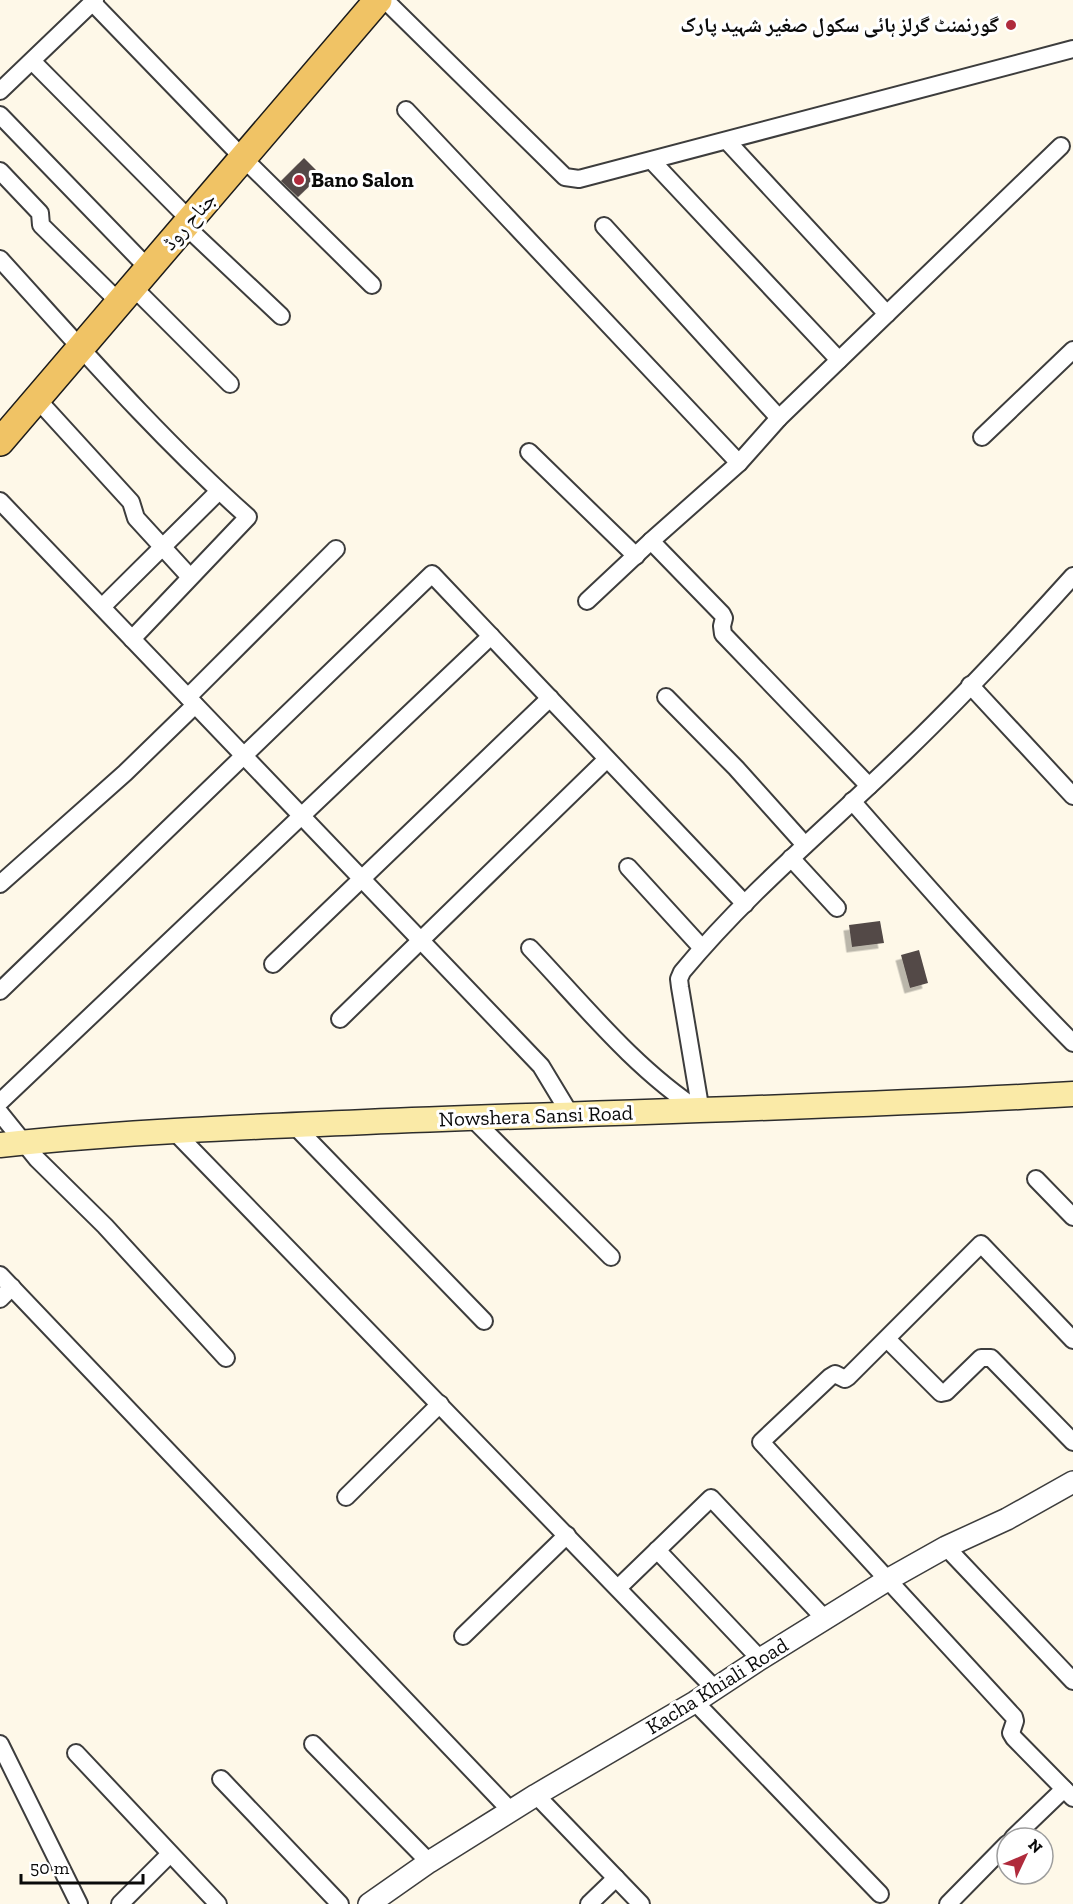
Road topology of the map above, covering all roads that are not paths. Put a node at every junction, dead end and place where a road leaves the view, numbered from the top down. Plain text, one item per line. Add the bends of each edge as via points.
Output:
1 (378, 0) edge
2 (385, 0) edge
3 (94, 1) edge
4 (1073, 50) edge
5 (32, 61) junction
6 (0, 91) edge
7 (406, 110) dead end
8 (0, 115) edge
9 (727, 141) junction
10 (1061, 146) dead end
11 (243, 158) junction
12 (652, 161) junction
13 (0, 171) edge
14 (190, 220) junction
15 (604, 226) dead end
16 (0, 259) edge
17 (372, 285) dead end
18 (134, 286) junction
19 (887, 314) junction
20 (281, 316) dead end
21 (80, 348) junction
22 (1073, 350) edge
23 (839, 360) junction
24 (230, 384) dead end
25 (37, 399) junction
26 (779, 418) junction
27 (982, 437) dead end
28 (0, 442) edge
29 (528, 452) dead end
30 (739, 463) junction
31 (219, 491) junction
32 (0, 501) edge
33 (651, 541) junction
34 (163, 546) junction
35 (336, 549) dead end
36 (636, 556) junction
37 (1073, 576) edge
38 (190, 577) junction
39 (587, 601) dead end
40 (102, 607) junction
41 (491, 636) junction
42 (132, 639) junction
43 (970, 685) junction
44 (666, 697) dead end
45 (550, 698) junction
46 (192, 701) junction
47 (244, 755) junction
48 (607, 759) junction
49 (868, 786) junction
50 (1073, 796) edge
51 (852, 801) junction
52 (302, 816) junction
53 (805, 845) junction
54 (791, 858) junction
55 (628, 867) dead end
56 (362, 878) junction
57 (0, 884) edge
58 (745, 904) junction
59 (837, 908) dead end
60 (421, 940) junction
61 (530, 948) dead end
62 (702, 948) junction
63 (273, 964) dead end
64 (0, 991) edge
65 (340, 1019) dead end
66 (1073, 1043) edge
67 (1073, 1094) edge
68 (0, 1102) edge
69 (701, 1112) junction
70 (0, 1113) edge
71 (570, 1114) junction
72 (472, 1118) junction
73 (294, 1125) junction
74 (174, 1131) junction
75 (12, 1144) edge
76 (1036, 1179) dead end
77 (1073, 1217) edge
78 (611, 1257) dead end
79 (0, 1275) edge
80 (12, 1287) junction
81 (0, 1299) edge
82 (484, 1321) dead end
83 (887, 1339) junction
84 (1073, 1340) edge
85 (226, 1358) dead end
86 (440, 1404) junction
87 (1073, 1442) edge
88 (1071, 1486) edge
89 (346, 1497) dead end
90 (567, 1535) junction
91 (946, 1547) junction
92 (657, 1550) junction
93 (889, 1579) junction
94 (618, 1588) junction
95 (825, 1619) junction
96 (463, 1636) dead end
97 (760, 1659) junction
98 (1073, 1681) edge
99 (714, 1688) junction
100 (695, 1702) junction
101 (0, 1743) edge
102 (313, 1744) dead end
103 (76, 1753) dead end
104 (221, 1779) dead end
105 (1069, 1794) edge
106 (537, 1795) junction
107 (511, 1811) junction
108 (1029, 1826) edge
109 (170, 1854) junction
110 (995, 1856) edge
111 (429, 1862) junction
112 (616, 1878) junction
113 (880, 1894) dead end
114 (79, 1904) edge
115 (120, 1904) edge
116 (218, 1904) edge
117 (340, 1904) edge
118 (369, 1904) edge
119 (589, 1904) edge
120 (642, 1904) edge
121 (948, 1904) edge

1 - 11 main road, جناح روڈ
2 - 12 street via 565,177 579,180
3 - 5 street
3 - 11 street
4 - 9 street
5 - 6 street
5 - 14 street
7 - 30 street
8 - 18 street
9 - 12 street
9 - 19 street
10 - 19 street
11 - 14 main road, جناح روڈ
11 - 17 street
12 - 23 street
13 - 18 street via 40,213 41,225
14 - 18 main road, جناح روڈ
14 - 20 street via 195,235
15 - 26 street
16 - 21 street
18 - 21 main road, جناح روڈ
18 - 24 street
19 - 23 street
21 - 25 main road, جناح روڈ
21 - 31 street
22 - 27 street
23 - 26 street
25 - 28 main road, جناح روڈ
25 - 34 street via 131,502 136,518
26 - 30 street
29 - 36 street
30 - 33 street
31 - 34 street
31 - 38 street via 248,517
32 - 40 street
33 - 36 street
33 - 49 street via 722,614 723,634
34 - 38 street
34 - 40 street
35 - 46 street
36 - 39 street
37 - 43 street
38 - 42 street
40 - 42 street
41 - 45 street
41 - 47 street via 432,574
41 - 52 street
42 - 46 street
43 - 49 street
43 - 50 street
44 - 53 street
45 - 48 street
45 - 56 street
46 - 47 street
46 - 57 street via 125,773
47 - 52 street
47 - 64 street
48 - 58 street
48 - 60 street
49 - 51 street
51 - 53 street
51 - 66 street via 966,932
52 - 56 street
52 - 68 street
53 - 54 street
54 - 58 street
54 - 59 street
55 - 62 street
56 - 60 street
56 - 63 street
58 - 62 street
60 - 65 street
60 - 71 street via 542,1066
61 - 69 street via 648,1070
62 - 69 street via 678,979
67 - 69 main road, Nowshera Sansi Road
69 - 71 main road, Nowshera Sansi Road
70 - 75 street
71 - 72 main road, Nowshera Sansi Road
72 - 73 main road, Nowshera Sansi Road
72 - 78 street
73 - 74 main road, Nowshera Sansi Road
73 - 82 street
74 - 75 main road, Nowshera Sansi Road
74 - 86 street
75 - 85 street via 37,1159 105,1226
76 - 77 street
79 - 80 street
80 - 81 street
80 - 107 street
83 - 84 street via 981,1244
83 - 87 street via 941,1393 981,1358 991,1358
83 - 93 street via 848,1377 830,1377 761,1442
86 - 89 street
86 - 90 street
88 - 91 street, Kacha Khiali Road
90 - 94 street
90 - 96 street
91 - 93 street, Kacha Khiali Road
91 - 98 street
92 - 94 street
92 - 95 street via 711,1498
92 - 97 street
93 - 95 street, Kacha Khiali Road
93 - 105 street via 1014,1717 1014,1738
94 - 99 street
95 - 97 street, Kacha Khiali Road
97 - 99 street, Kacha Khiali Road
99 - 100 street, Kacha Khiali Road
100 - 106 street, Kacha Khiali Road
100 - 113 street
101 - 114 street
102 - 111 street
103 - 109 street
104 - 117 street
105 - 108 street
106 - 107 street, Kacha Khiali Road
106 - 112 street
107 - 111 street, Kacha Khiali Road
109 - 115 street
109 - 116 street
110 - 121 street
111 - 118 street, Kacha Khiali Road
112 - 119 street
112 - 120 street

